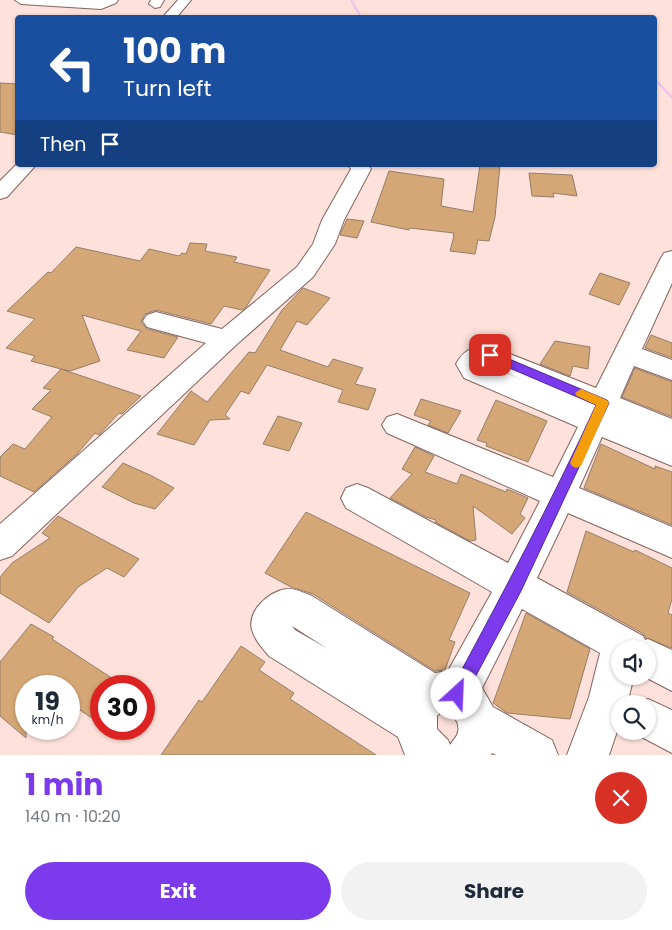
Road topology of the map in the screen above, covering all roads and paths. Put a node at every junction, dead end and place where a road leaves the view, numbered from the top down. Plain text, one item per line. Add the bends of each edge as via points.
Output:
1 (21, 0) edge
2 (112, 0) edge
3 (185, 0) edge
4 (6, 2) dead end
5 (171, 15) edge
6 (24, 167) edge
7 (359, 167) edge
8 (0, 192) edge
9 (672, 258) edge
10 (156, 321) dead end
11 (227, 339) junction
12 (626, 353) junction
13 (672, 370) edge
14 (600, 412) junction
15 (396, 425) dead end
16 (672, 432) edge
17 (672, 454) edge
18 (560, 495) junction
19 (356, 498) dead end
20 (672, 543) edge
21 (0, 545) edge
22 (515, 586) junction
23 (611, 640) edge
24 (656, 663) edge
25 (672, 671) edge
26 (611, 708) edge
27 (656, 723) edge
28 (443, 731) edge
29 (672, 732) edge
30 (537, 755) edge
31 (588, 755) edge

1 - 2 street via 102,5
1 - 4 street
3 - 5 street
6 - 8 street
7 - 11 street via 324,244 305,272
9 - 12 street
10 - 11 street
11 - 21 street
12 - 13 street
12 - 14 street
14 - 16 street
14 - 17 street
14 - 18 street
15 - 18 street
18 - 20 street
18 - 22 street
19 - 22 street
22 - 23 street
22 - 28 street
24 - 25 street
26 - 31 street
27 - 29 street
28 - 30 street

